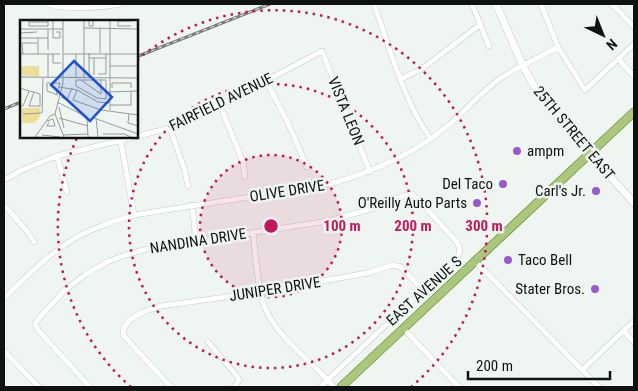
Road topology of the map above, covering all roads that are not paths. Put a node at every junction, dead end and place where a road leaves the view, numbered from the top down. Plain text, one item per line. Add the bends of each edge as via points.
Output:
1 (48, 4) edge
2 (121, 4) edge
3 (374, 4) edge
4 (472, 4) edge
5 (496, 4) edge
6 (541, 4) edge
7 (612, 4) edge
8 (87, 5) edge
9 (481, 24) junction
10 (634, 27) edge
11 (634, 44) edge
12 (490, 46) dead end
13 (558, 47) junction
14 (322, 51) joint
15 (618, 59) junction
16 (523, 66) junction
17 (634, 76) edge
18 (401, 79) junction
19 (266, 80) junction
20 (220, 106) junction
21 (634, 112) edge
22 (170, 128) junction
23 (138, 137) edge
24 (135, 138) edge
25 (430, 139) junction
26 (121, 142) junction
27 (590, 154) junction
28 (57, 156) junction
29 (307, 167) dead end
30 (370, 172) junction
31 (245, 177) dead end
32 (4, 180) edge
33 (188, 186) dead end
34 (67, 192) dead end
35 (634, 203) edge
36 (4, 204) edge
37 (192, 205) junction
38 (134, 215) junction
39 (253, 232) junction
40 (196, 240) junction
41 (34, 242) dead end
42 (460, 249) joint
43 (476, 262) junction
44 (423, 290) junction
45 (261, 292) junction
46 (4, 298) edge
47 (634, 321) edge
48 (403, 328) junction
49 (624, 331) junction
50 (208, 342) dead end
51 (634, 342) edge
52 (4, 351) edge
53 (582, 370) junction
54 (328, 380) junction
55 (39, 387) edge
56 (90, 387) edge
57 (171, 387) edge
58 (234, 387) edge
59 (320, 387) edge
60 (334, 387) edge
61 (341, 387) edge
62 (459, 387) edge
63 (599, 387) edge

1 - 8 street via 69,8
2 - 8 street via 108,7
3 - 18 street
4 - 9 street
5 - 16 main road, 25TH STREET EAST
6 - 13 street
7 - 10 street
9 - 12 street
9 - 18 street via 423,68
11 - 15 street
13 - 15 street via 585,90
13 - 16 street, OLIVE DRIVE
14 - 19 street, FAIRFIELD AVENUE
14 - 30 street, VISTA LEON
15 - 17 street
16 - 25 street, OLIVE DRIVE via 490,86
16 - 27 main road, 25TH STREET EAST via 537,91
18 - 25 street
19 - 20 street, FAIRFIELD AVENUE
19 - 29 street
20 - 22 street, FAIRFIELD AVENUE
20 - 31 street via 243,162
21 - 27 main road, EAST AVENUE S
22 - 23 street, FAIRFIELD AVENUE
22 - 33 street
24 - 26 street, FAIRFIELD AVENUE
25 - 30 street, OLIVE DRIVE
26 - 28 street, FAIRFIELD AVENUE
26 - 38 street
27 - 35 main road, 25TH STREET EAST
27 - 43 main road, EAST AVENUE S
28 - 32 street, FAIRFIELD AVENUE
28 - 34 street
30 - 37 street, OLIVE DRIVE via 326,185
36 - 41 street
37 - 38 street, OLIVE DRIVE
37 - 40 street
38 - 46 street, OLIVE DRIVE via 68,242
39 - 40 street, NANDINA DRIVE
39 - 42 street, NANDINA DRIVE via 355,215 412,194
39 - 45 street
40 - 56 street, NANDINA DRIVE via 147,248 107,262 65,290 40,317 35,324 39,331
42 - 44 street, EAST AVENUE S via 458,257
43 - 48 main road, EAST AVENUE S
43 - 53 street
44 - 45 street, JUNIPER DRIVE via 401,267 393,265 367,273
44 - 54 street, EAST AVENUE S
45 - 54 street via 272,321
45 - 57 street, JUNIPER DRIVE via 161,306 127,323 122,335
47 - 49 street
48 - 61 main road, EAST AVENUE S
48 - 62 street
49 - 51 street
49 - 53 street
50 - 58 street via 237,376 239,380
52 - 55 street
53 - 63 street
54 - 59 street, EAST AVENUE S
54 - 60 street

